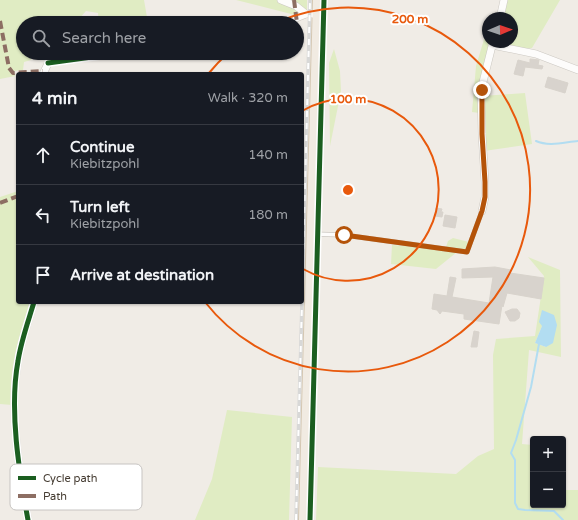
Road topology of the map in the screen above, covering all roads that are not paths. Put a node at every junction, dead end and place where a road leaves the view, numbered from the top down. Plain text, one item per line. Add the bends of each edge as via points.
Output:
1 (281, 0) edge
2 (318, 0) edge
3 (504, 0) edge
4 (501, 12) edge
5 (306, 14) junction
6 (320, 14) junction
7 (301, 16) edge
8 (492, 48) edge
9 (510, 48) edge
10 (50, 60) edge
11 (578, 70) edge
12 (44, 72) edge
13 (482, 211) joint
14 (312, 234) junction
15 (33, 304) edge
16 (19, 464) edge
17 (26, 510) edge
18 (28, 520) edge
19 (304, 520) edge

1 - 5 street via 296,6
2 - 6 main road
3 - 4 street
5 - 6 street
5 - 7 street
6 - 14 main road
8 - 13 street via 482,90 485,197
9 - 11 street via 536,54
10 - 12 street
13 - 14 lane via 467,252 344,235
14 - 19 main road
15 - 16 street via 18,362 15,414
17 - 18 street

